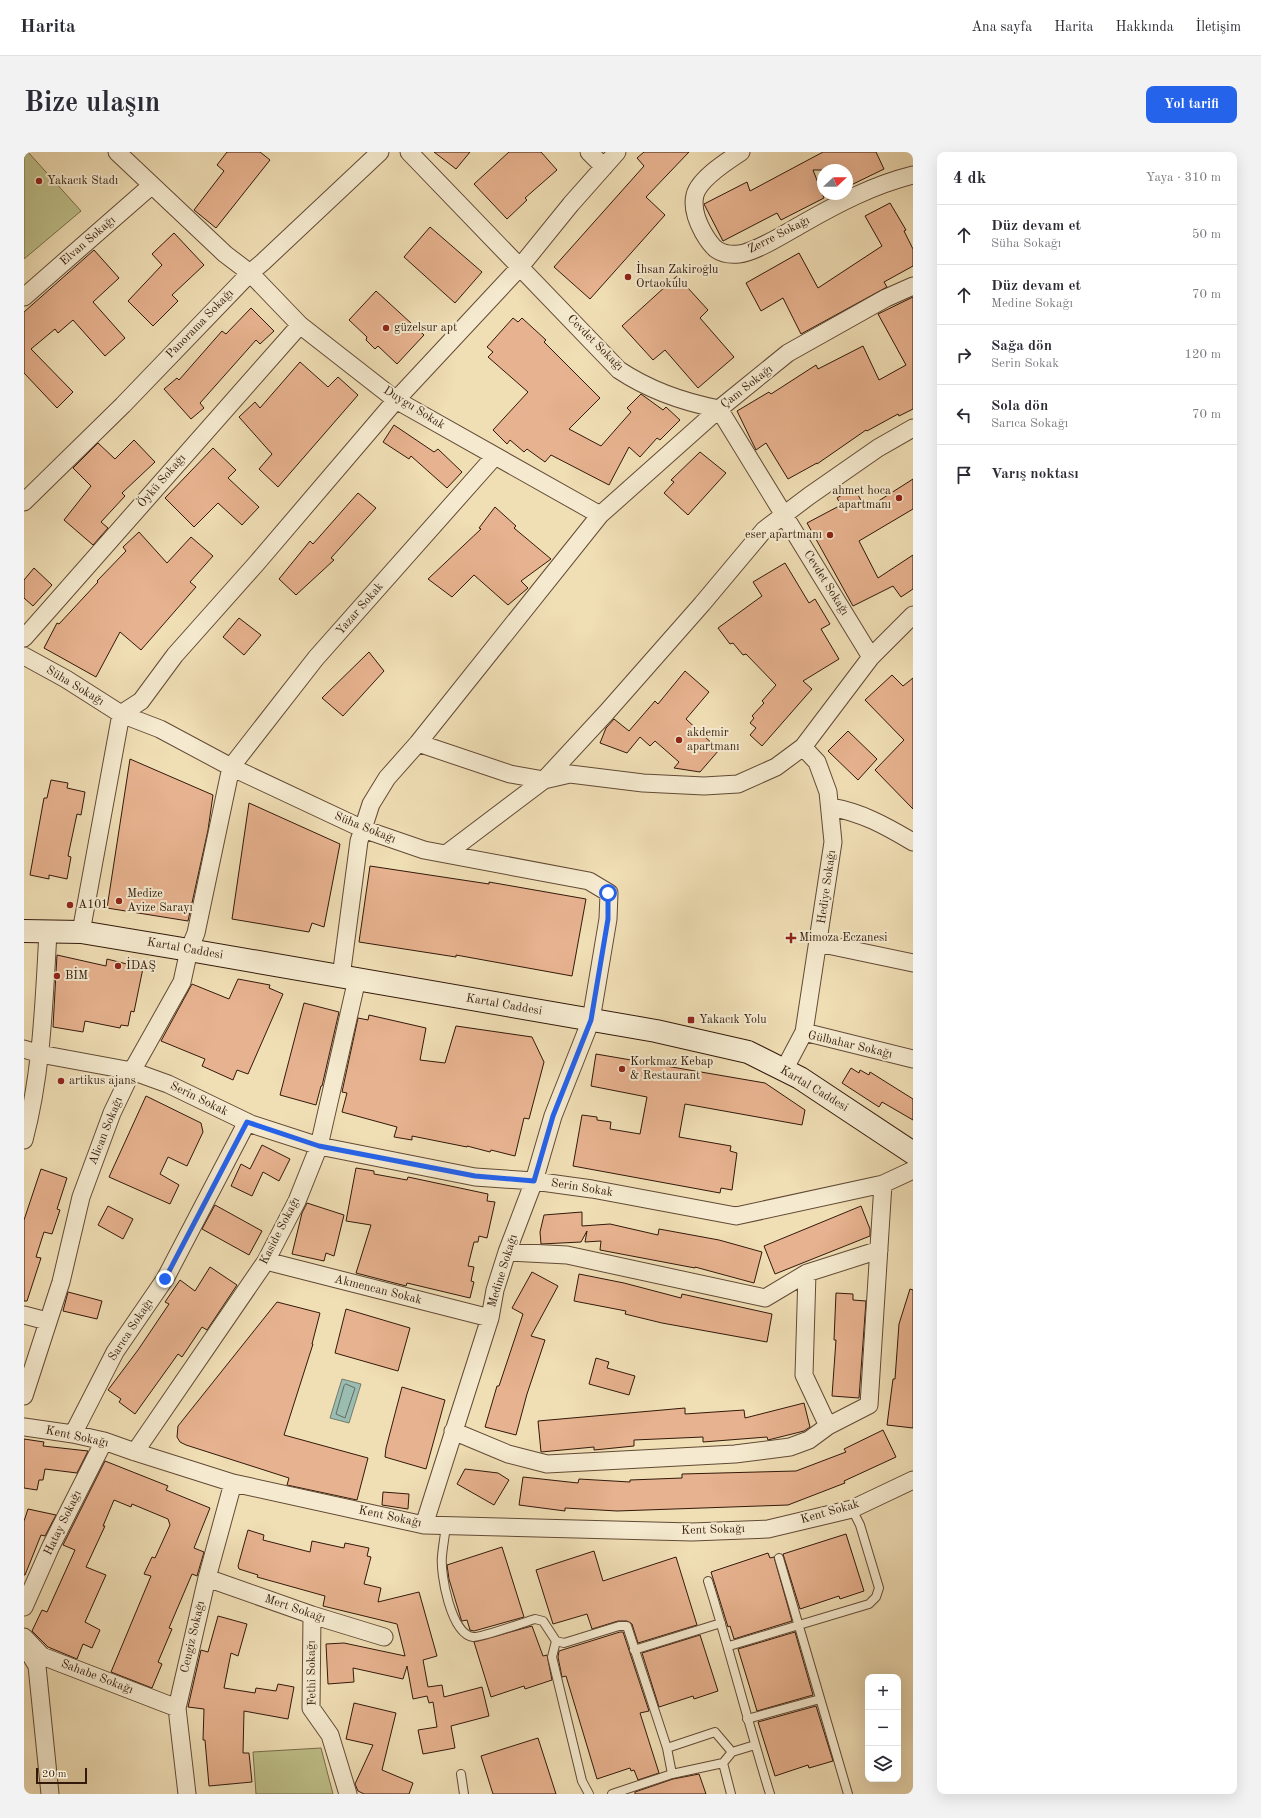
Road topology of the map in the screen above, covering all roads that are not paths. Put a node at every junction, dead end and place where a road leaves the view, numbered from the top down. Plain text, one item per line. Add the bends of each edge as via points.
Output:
1 (117, 152) edge
2 (380, 152) edge
3 (409, 152) edge
4 (589, 152) edge
5 (617, 152) edge
6 (741, 152) edge
7 (604, 167) junction
8 (913, 175) edge
9 (152, 185) junction
10 (520, 267) junction
11 (250, 273) junction
12 (913, 286) edge
13 (24, 297) edge
14 (300, 325) junction
15 (396, 400) junction
16 (718, 409) junction
17 (913, 428) edge
18 (495, 456) junction
19 (24, 502) edge
20 (783, 514) junction
21 (600, 515) junction
22 (913, 615) edge
23 (24, 638) edge
24 (24, 656) edge
25 (871, 657) junction
26 (121, 714) junction
27 (418, 744) junction
28 (803, 747) junction
29 (231, 767) junction
30 (544, 780) junction
31 (830, 807) junction
32 (362, 829) junction
33 (913, 842) edge
34 (446, 854) junction
35 (24, 915) edge
36 (24, 931) edge
37 (66, 932) junction
38 (818, 943) junction
39 (189, 950) junction
40 (913, 963) edge
41 (349, 978) junction
42 (591, 1020) junction
43 (804, 1032) junction
44 (32, 1052) edge
45 (913, 1059) edge
46 (784, 1070) junction
47 (132, 1071) junction
48 (247, 1122) junction
49 (24, 1140) edge
50 (319, 1146) junction
51 (913, 1153) edge
52 (913, 1170) edge
53 (534, 1181) junction
54 (883, 1184) junction
55 (879, 1250) junction
56 (507, 1252) junction
57 (266, 1261) junction
58 (807, 1272) junction
59 (24, 1315) edge
60 (490, 1318) junction
61 (48, 1321) junction
62 (24, 1396) edge
63 (24, 1426) edge
64 (828, 1426) junction
65 (453, 1431) junction
66 (74, 1434) junction
67 (104, 1441) junction
68 (135, 1452) junction
69 (913, 1480) edge
70 (233, 1483) junction
71 (852, 1509) junction
72 (424, 1525) junction
73 (446, 1525) junction
74 (768, 1528) joint
75 (779, 1558) dead end
76 (207, 1578) junction
77 (708, 1581) dead end
78 (24, 1607) edge
79 (312, 1615) junction
80 (721, 1623) junction
81 (800, 1624) junction
82 (24, 1637) edge
83 (384, 1637) dead end
84 (556, 1642) junction
85 (24, 1644) edge
86 (729, 1646) junction
87 (634, 1650) junction
88 (30, 1668) edge
89 (820, 1699) junction
90 (177, 1708) junction
91 (747, 1719) junction
92 (755, 1745) junction
93 (667, 1748) junction
94 (732, 1752) junction
95 (723, 1763) junction
96 (460, 1774) dead end
97 (672, 1774) junction
98 (50, 1794) edge
99 (187, 1794) edge
100 (348, 1794) edge
101 (464, 1794) edge
102 (589, 1794) edge
103 (612, 1794) edge
104 (731, 1794) edge
105 (770, 1794) edge
106 (848, 1794) edge

1 - 9 street, Duygu Sokak
2 - 11 street, Panorama Sokağı
3 - 10 street, Cevdet Sokağı
4 - 7 street
5 - 7 street
6 - 8 street, Zerre Sokağı via 706,178 696,190 693,203 699,225 710,246 721,253 739,254 767,243 837,204 889,181
7 - 10 street
9 - 11 street, Duygu Sokak via 224,254
9 - 13 street, Elvan Sokağı
10 - 15 street
10 - 16 street, Cevdet Sokağı via 619,370 669,396 691,404
11 - 14 street, Duygu Sokak
11 - 19 street, Panorama Sokağı via 123,406
12 - 16 street, Çam Sokağı via 886,298 788,354
14 - 15 street, Duygu Sokak
14 - 23 street, Öykü Sokağı
15 - 18 street, Duygu Sokak
15 - 26 street via 175,655 141,701
16 - 20 street, Cevdet Sokağı
16 - 21 street, Çam Sokağı
17 - 20 street via 878,448
18 - 21 street, Duygu Sokak
18 - 29 street, Yazar Sokak via 316,658
20 - 25 street, Cevdet Sokağı
20 - 30 street via 764,530 606,713
21 - 27 street, Çam Sokağı
22 - 25 street
24 - 26 street, Süha Sokağı
25 - 28 street
26 - 29 street, Süha Sokağı via 160,729
26 - 37 street
27 - 30 street via 510,774
27 - 32 street, Kaside Sokağı via 387,778 371,804
28 - 30 street via 776,767 738,784 643,784 570,774
28 - 31 street, Hediye Sokağı via 817,762 828,792
29 - 32 street, Süha Sokağı
29 - 39 street, Alican Sokağı via 196,933
30 - 34 street
31 - 33 street via 850,811 879,822
31 - 38 street, Hediye Sokağı via 833,842
32 - 34 street, Süha Sokağı via 424,850
32 - 41 street, Kaside Sokağı
34 - 42 street, Süha Sokağı via 588,880 608,893 608,919
35 - 37 main road, Kartal Caddesi via 32,916
36 - 37 main road, Kartal Caddesi
37 - 39 main road, Kartal Caddesi
37 - 44 street
38 - 40 street
38 - 43 street, Hediye Sokağı
39 - 41 main road, Kartal Caddesi
39 - 47 street, Alican Sokağı via 182,982
41 - 42 main road, Kartal Caddesi
41 - 50 street, Kaside Sokağı
42 - 46 main road, Kartal Caddesi via 656,1031 748,1052
42 - 53 street, Medine Sokağı via 553,1116
43 - 45 street, Gülbahar Sokağı
43 - 46 street, Gülbahar Sokağı
44 - 47 street, Serin Sokak
44 - 49 street via 32,1109
46 - 51 main road, Kartal Caddesi
47 - 48 street, Serin Sokak via 168,1084
47 - 61 street, Alican Sokağı via 112,1113 81,1197 61,1282
48 - 50 street, Serin Sokak
48 - 66 street, Sarıca Sokağı via 165,1279 115,1352
50 - 53 street, Serin Sokak via 475,1176
50 - 57 street, Kaside Sokağı via 297,1201
52 - 54 street, Serin Sokak
53 - 54 street, Serin Sokak via 592,1189 736,1216
53 - 56 street, Medine Sokağı
54 - 55 street
55 - 58 street
55 - 64 street via 869,1405
56 - 58 street via 567,1254 765,1298
56 - 60 street, Medine Sokağı via 495,1290
57 - 60 street, Akmencan Sokak
57 - 68 street, Kaside Sokağı
58 - 64 street via 804,1375
59 - 61 street
60 - 65 street, Medine Sokağı
61 - 62 street, Alican Sokağı
63 - 66 street, Kent Sokağı
64 - 65 street via 809,1440 790,1447 750,1452 547,1464 508,1454
65 - 72 street, Medine Sokağı
66 - 67 street, Kent Sokağı
67 - 68 street, Kent Sokağı
67 - 78 street, Hatay Sokağı via 51,1546
68 - 70 street, Kent Sokağı
69 - 71 street, Kent Sokak
70 - 72 street, Kent Sokağı
70 - 76 street, Cengiz Sokağı
71 - 74 street, Kent Sokak
71 - 81 lane via 860,1525 879,1588 876,1597 869,1604
72 - 73 street, Kent Sokağı
73 - 74 street, Kent Sokağı via 692,1532
73 - 84 lane via 442,1557 445,1588 454,1619 464,1633 473,1637 534,1620 542,1621
75 - 81 lane
76 - 79 street, Mert Sokağı
76 - 90 street, Cengiz Sokağı
77 - 80 lane
79 - 83 street, Mert Sokağı
79 - 100 street, Fethi Sokağı via 311,1708 330,1735
80 - 86 lane
80 - 87 lane
81 - 86 lane
81 - 89 lane
82 - 90 street, Sahabe Sokağı via 42,1656
84 - 87 lane via 564,1643 619,1626 627,1626
84 - 102 lane via 552,1657 582,1781
85 - 88 street
86 - 91 lane
87 - 93 lane
88 - 98 street
89 - 91 lane
89 - 106 lane
90 - 99 street, Cengiz Sokağı
91 - 92 lane
92 - 94 lane
92 - 105 lane
93 - 94 lane via 715,1732
93 - 97 lane
94 - 95 lane
95 - 97 lane
95 - 104 lane
96 - 101 lane
97 - 103 lane

